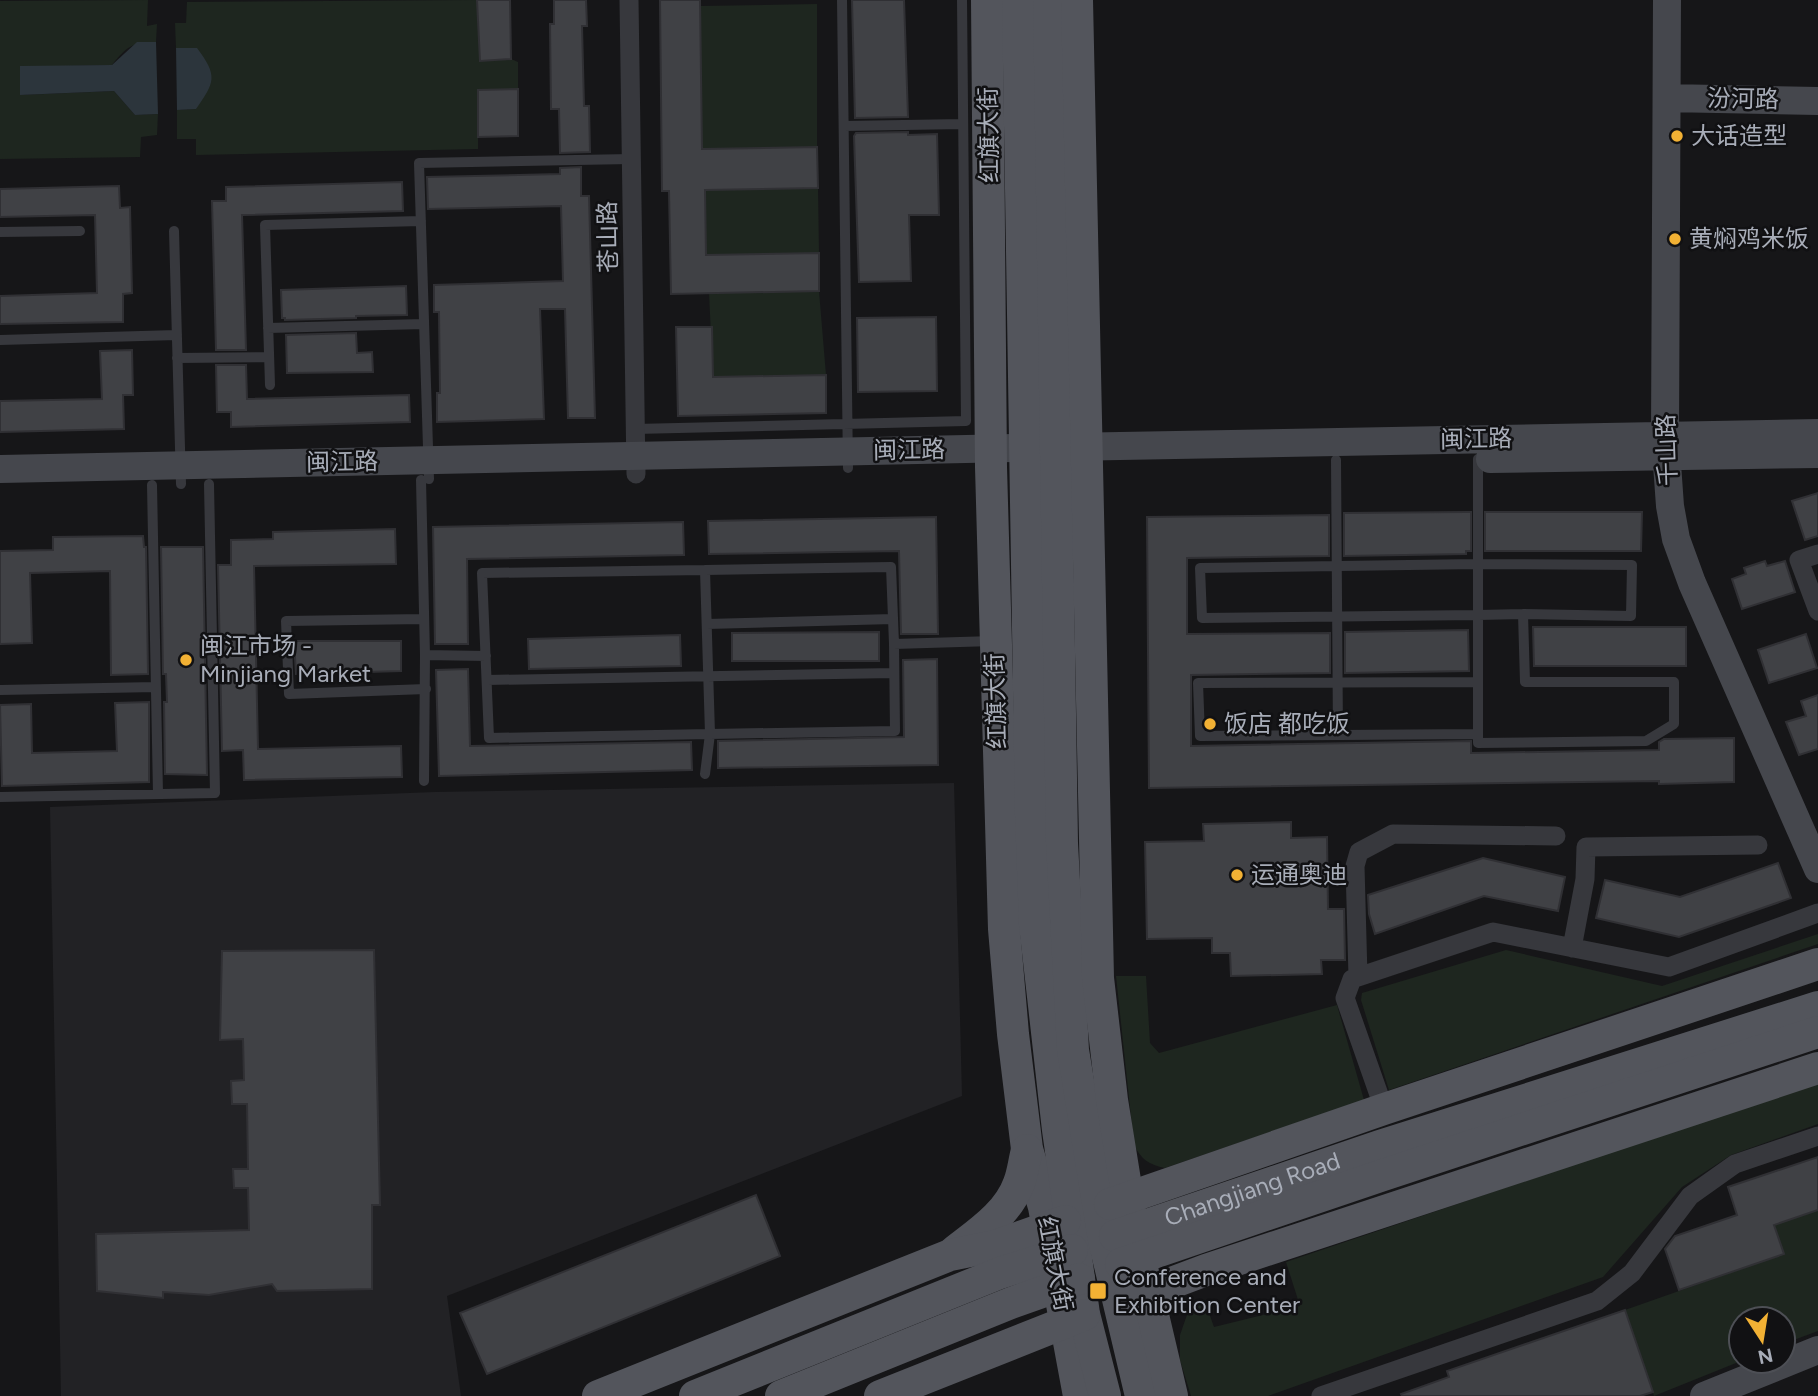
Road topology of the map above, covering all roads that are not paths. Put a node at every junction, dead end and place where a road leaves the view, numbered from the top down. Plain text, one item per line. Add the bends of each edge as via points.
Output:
1 (629, 0) edge
2 (842, 0) edge
3 (962, 0) edge
4 (988, 0) edge
5 (1018, 0) edge
6 (1049, 0) edge
7 (1077, 0) edge
8 (1667, 0) edge
9 (1667, 98) junction
10 (1818, 101) edge
11 (963, 124) junction
12 (844, 126) junction
13 (977, 148) junction
14 (631, 159) junction
15 (421, 221) junction
16 (80, 231) dead end
17 (174, 231) dead end
18 (0, 233) edge
19 (424, 324) junction
20 (268, 328) junction
21 (177, 335) junction
22 (0, 340) edge
23 (269, 356) junction
24 (177, 358) junction
25 (270, 385) dead end
26 (1818, 433) edge
27 (1665, 447) junction
28 (848, 448) junction
29 (636, 453) junction
30 (1818, 454) edge
31 (1055, 456) junction
32 (991, 458) junction
33 (1478, 459) junction
34 (1336, 460) junction
35 (0, 470) edge
36 (426, 473) junction
37 (180, 475) junction
38 (209, 484) junction
39 (152, 485) junction
40 (0, 488) edge
41 (1818, 554) edge
42 (1478, 564) junction
43 (1338, 566) junction
44 (705, 570) junction
45 (1818, 611) edge
46 (1523, 614) junction
47 (1478, 615) junction
48 (1337, 616) junction
49 (424, 619) junction
50 (893, 619) junction
51 (707, 624) junction
52 (1011, 641) junction
53 (894, 644) junction
54 (425, 655) junction
55 (486, 656) junction
56 (894, 673) junction
57 (708, 677) junction
58 (487, 680) junction
59 (1478, 682) junction
60 (1338, 683) junction
61 (156, 687) junction
62 (0, 690) edge
63 (426, 690) junction
64 (710, 734) junction
65 (1478, 734) junction
66 (1338, 735) junction
67 (705, 774) dead end
68 (424, 782) dead end
69 (158, 794) junction
70 (0, 797) edge
71 (1556, 836) dead end
72 (1758, 845) dead end
73 (1818, 869) edge
74 (1818, 913) edge
75 (1572, 948) junction
76 (1818, 964) edge
77 (1358, 977) junction
78 (1818, 1007) edge
79 (1818, 1032) edge
80 (1818, 1068) edge
81 (1384, 1109) junction
82 (1818, 1136) edge
83 (1120, 1147) junction
84 (1027, 1149) junction
85 (1200, 1174) junction
86 (1113, 1203) junction
87 (1087, 1251) junction
88 (950, 1255) junction
89 (1206, 1270) junction
90 (1133, 1297) junction
91 (1076, 1318) junction
92 (1818, 1350) edge
93 (1161, 1352) junction
94 (973, 1358) junction
95 (1077, 1389) edge
96 (597, 1396) edge
97 (695, 1396) edge
98 (780, 1396) edge
99 (880, 1396) edge
100 (1105, 1396) edge
101 (1141, 1396) edge
102 (1172, 1396) edge
103 (1321, 1396) edge
104 (1704, 1396) edge

1 - 14 street, 苍山路
2 - 12 lane
3 - 11 lane
4 - 13 main road, 红旗大街
5 - 31 main road, 红旗大街
6 - 31 main road, 红旗大街
7 - 31 main road, 红旗大街
8 - 9 main road, 千山路
9 - 10 main road, 汾河路
9 - 27 main road, 千山路
11 - 12 lane
11 - 13 lane
12 - 28 lane
13 - 28 lane via 966,422
13 - 32 main road, 红旗大街
14 - 15 lane via 419,163
14 - 29 street, 苍山路
15 - 19 lane
15 - 20 lane via 265,225
16 - 18 lane
17 - 21 lane
19 - 20 lane
19 - 36 lane
20 - 23 lane
21 - 22 lane
21 - 24 lane
23 - 24 lane
23 - 25 lane
24 - 37 lane
26 - 27 main road, 闽江路
27 - 30 main road, 闽江路
27 - 31 main road, 闽江路
27 - 33 main road, 闽江路
27 - 73 main road, 千山路 via 1676,539
28 - 29 main road, 闽江路
28 - 29 lane
28 - 32 main road, 闽江路
29 - 36 main road, 闽江路
31 - 32 main road, 闽江路
31 - 34 main road, 闽江路
31 - 52 main road, 红旗大街
31 - 83 main road, 红旗大街 via 1098,978
31 - 86 main road, 红旗大街 via 1062,843 1073,1050
32 - 52 main road, 红旗大街
33 - 34 main road, 闽江路
33 - 42 lane
34 - 43 lane
35 - 37 main road, 闽江路
36 - 37 main road, 闽江路
36 - 38 main road, 闽江路
36 - 49 lane
37 - 38 main road, 闽江路
37 - 39 main road, 闽江路
38 - 69 lane via 215,793
39 - 40 main road, 闽江路
39 - 61 lane
41 - 45 street via 1799,561
42 - 43 lane
42 - 46 lane via 1632,565 1631,616
42 - 47 lane
43 - 48 lane
43 - 48 lane via 1200,568 1202,618
44 - 50 lane via 891,567
44 - 51 lane
44 - 55 lane via 482,573
46 - 47 lane
46 - 65 lane via 1525,682 1674,682 1674,724 1646,741 1478,743
47 - 48 lane
47 - 59 lane
48 - 60 lane
49 - 54 lane
49 - 63 lane via 286,621 289,694
50 - 51 lane
50 - 53 lane
51 - 57 lane
52 - 53 lane
52 - 84 main road, 红旗大街 via 1004,929
52 - 87 main road, 红旗大街 via 1035,925
53 - 56 lane
54 - 55 lane
54 - 63 lane
55 - 58 lane
56 - 57 lane
56 - 64 lane via 895,731
57 - 58 lane
57 - 64 lane
58 - 64 lane via 489,738
59 - 60 lane
59 - 65 lane
60 - 66 lane
60 - 66 lane via 1198,684 1200,736
61 - 62 lane
61 - 69 lane
63 - 68 lane
64 - 67 lane
65 - 66 lane
69 - 70 lane
71 - 77 street via 1393,834 1359,852 1355,866
72 - 75 street via 1586,847
74 - 75 street via 1669,967
75 - 77 street via 1493,932
76 - 81 main road
77 - 81 street via 1352,979 1345,999
78 - 87 main road, Changjiang Road via 1393,1142
79 - 87 main road, Changjiang Road via 1383,1175
80 - 89 main road
81 - 85 main road
82 - 103 street via 1735,1164 1690,1196 1632,1273 1597,1301
83 - 85 main road via 1136,1169 1153,1178
83 - 86 main road, 红旗大街
84 - 87 main road, 红旗大街 via 1044,1207
84 - 88 main road via 1020,1182 1006,1207
85 - 86 main road
86 - 87 main road, 红旗大街
86 - 87 main road
87 - 88 main road via 995,1245
87 - 90 main road
87 - 91 main road, 红旗大街
87 - 97 main road, Changjiang Road via 1000,1273
87 - 98 main road, Changjiang Road via 1011,1303
88 - 96 main road
89 - 90 main road
89 - 93 main road via 1175,1296
90 - 91 main road
90 - 93 main road
90 - 101 main road
91 - 94 main road
91 - 95 main road, 红旗大街
91 - 100 main road
92 - 104 main road
93 - 102 main road
94 - 95 main road via 1009,1350 1034,1351 1063,1365
94 - 99 main road

